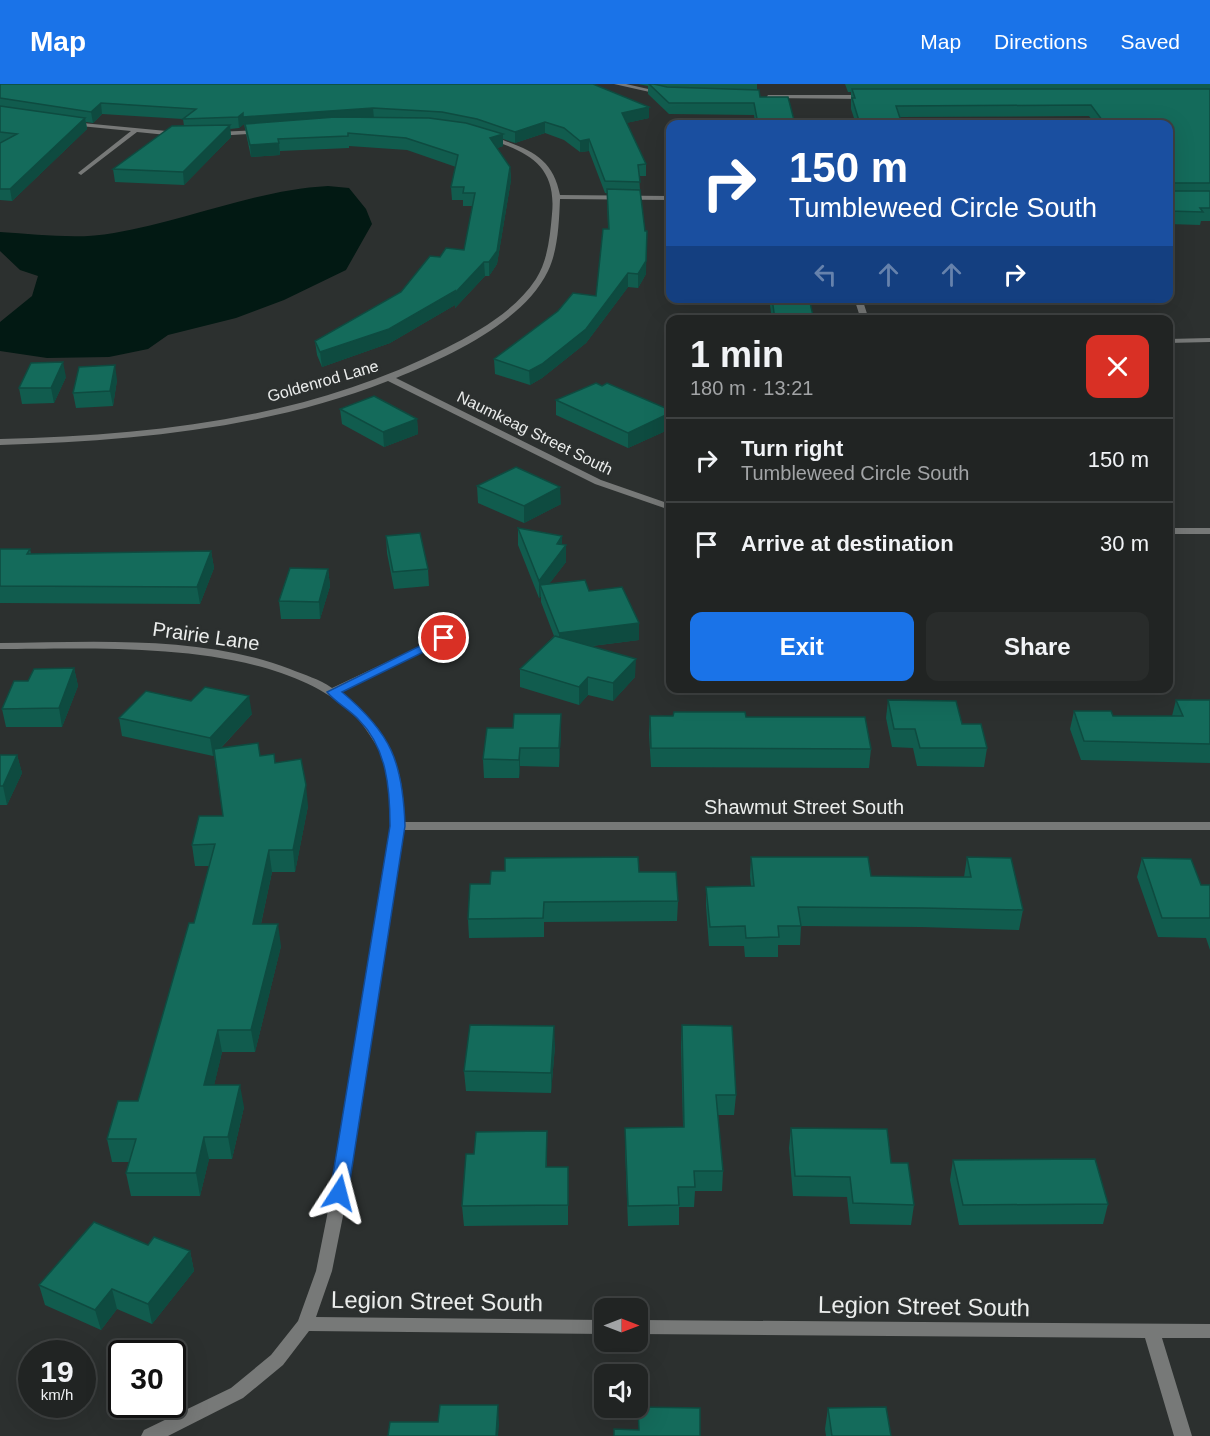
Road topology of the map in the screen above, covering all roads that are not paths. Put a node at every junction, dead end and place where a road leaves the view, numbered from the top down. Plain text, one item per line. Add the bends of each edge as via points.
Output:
1 (617, 84) edge
2 (667, 94) edge
3 (870, 97) edge
4 (764, 98) edge
5 (61, 123) edge
6 (268, 131) edge
7 (134, 132) junction
8 (182, 134) edge
9 (209, 134) edge
10 (476, 135) edge
11 (81, 173) dead end
12 (557, 197) junction
13 (666, 198) edge
14 (1210, 340) edge
15 (1173, 341) edge
16 (390, 378) junction
17 (0, 441) edge
18 (666, 506) edge
19 (1173, 531) edge
20 (1210, 531) edge
21 (444, 638) dead end
22 (0, 646) edge
23 (333, 692) junction
24 (398, 826) junction
25 (1210, 826) edge
26 (305, 1324) junction
27 (594, 1327) edge
28 (648, 1327) edge
29 (1210, 1331) edge
30 (1152, 1332) junction
31 (150, 1436) edge
32 (1183, 1436) edge

1 - 2 street
3 - 4 street via 798,94
5 - 7 street
6 - 9 street
7 - 8 street
7 - 11 street
10 - 12 street via 537,158 555,180
12 - 13 street
12 - 16 street, Goldenrod Lane via 552,253 538,282 524,299 450,351
14 - 15 street
16 - 17 street, Goldenrod Lane via 308,403 212,424 111,437
16 - 18 street, Naumkeag Street South via 598,482
19 - 20 street
21 - 23 street
22 - 23 street, Prairie Lane via 138,646 214,653 278,668
23 - 24 street, Prairie Lane via 365,718 386,750 397,785
24 - 25 street, Shawmut Street South
24 - 26 street, Prairie Lane via 335,1216 324,1271
26 - 27 street, Legion Street South
26 - 31 street, Prairie Lane via 277,1360 237,1393
28 - 30 street, Legion Street South
29 - 30 street, Legion Street South
30 - 32 street

